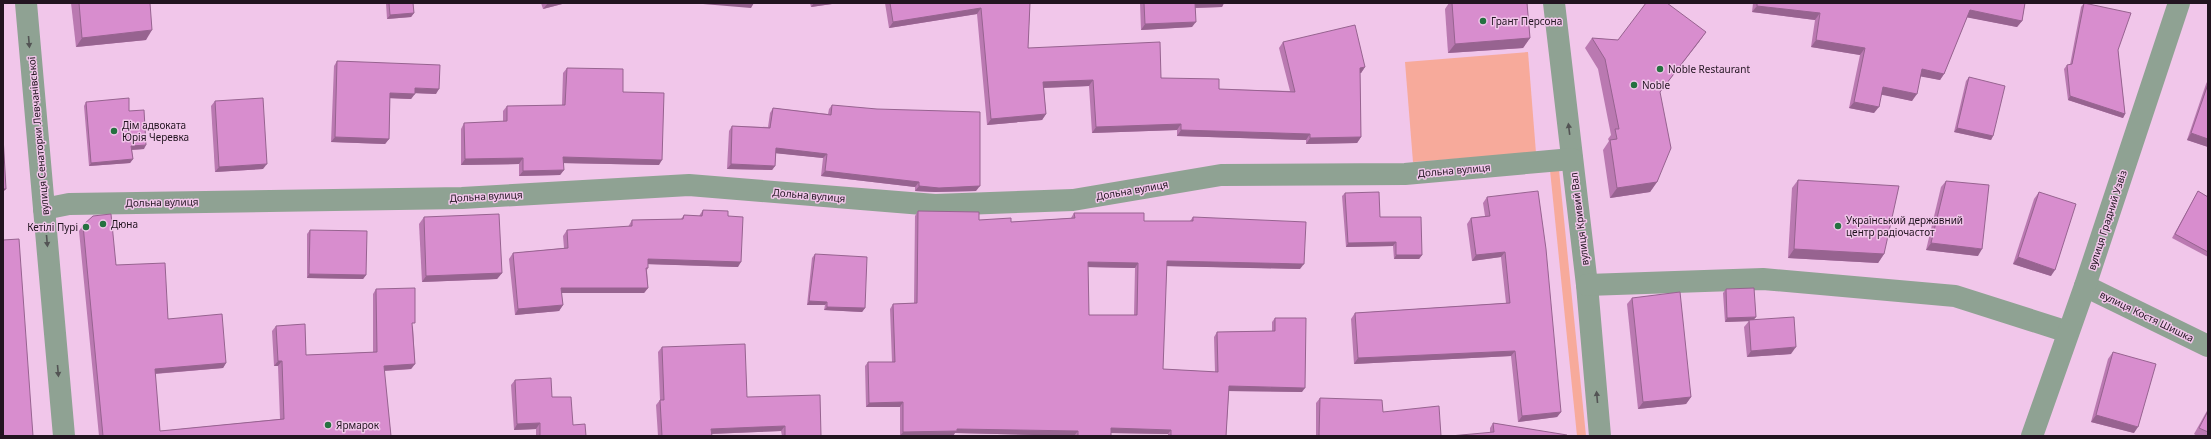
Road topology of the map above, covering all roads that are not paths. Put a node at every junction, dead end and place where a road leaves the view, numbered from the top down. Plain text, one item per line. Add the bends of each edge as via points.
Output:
1 (26, 3) edge
2 (1554, 3) edge
3 (2179, 3) edge
4 (1572, 159) junction
5 (44, 209) junction
6 (1588, 285) junction
7 (2085, 286) junction
8 (2068, 332) junction
9 (2208, 346) edge
10 (64, 436) edge
11 (1600, 436) edge
12 (2032, 436) edge

1 -> 5 street, вулиця Сенаторки Левчанівської
4 -> 2 street, вулиця Кривий Вал
3 - 7 street, вулиця Градний Узвіз
4 - 5 street, Дольна вулиця via 1405,174 1220,174 1073,200 935,205 689,185 462,198 69,204
4 - 6 street, вулиця Кривий Вал
5 -> 10 street, вулиця Сенаторки Левчанівської
6 - 8 street via 1763,279 1955,296
11 -> 6 street, вулиця Кривий Вал
7 - 8 street, вулиця Градний Узвіз
7 - 9 street, вулиця Костя Шишка
8 - 12 street, вулиця Градний Узвіз

